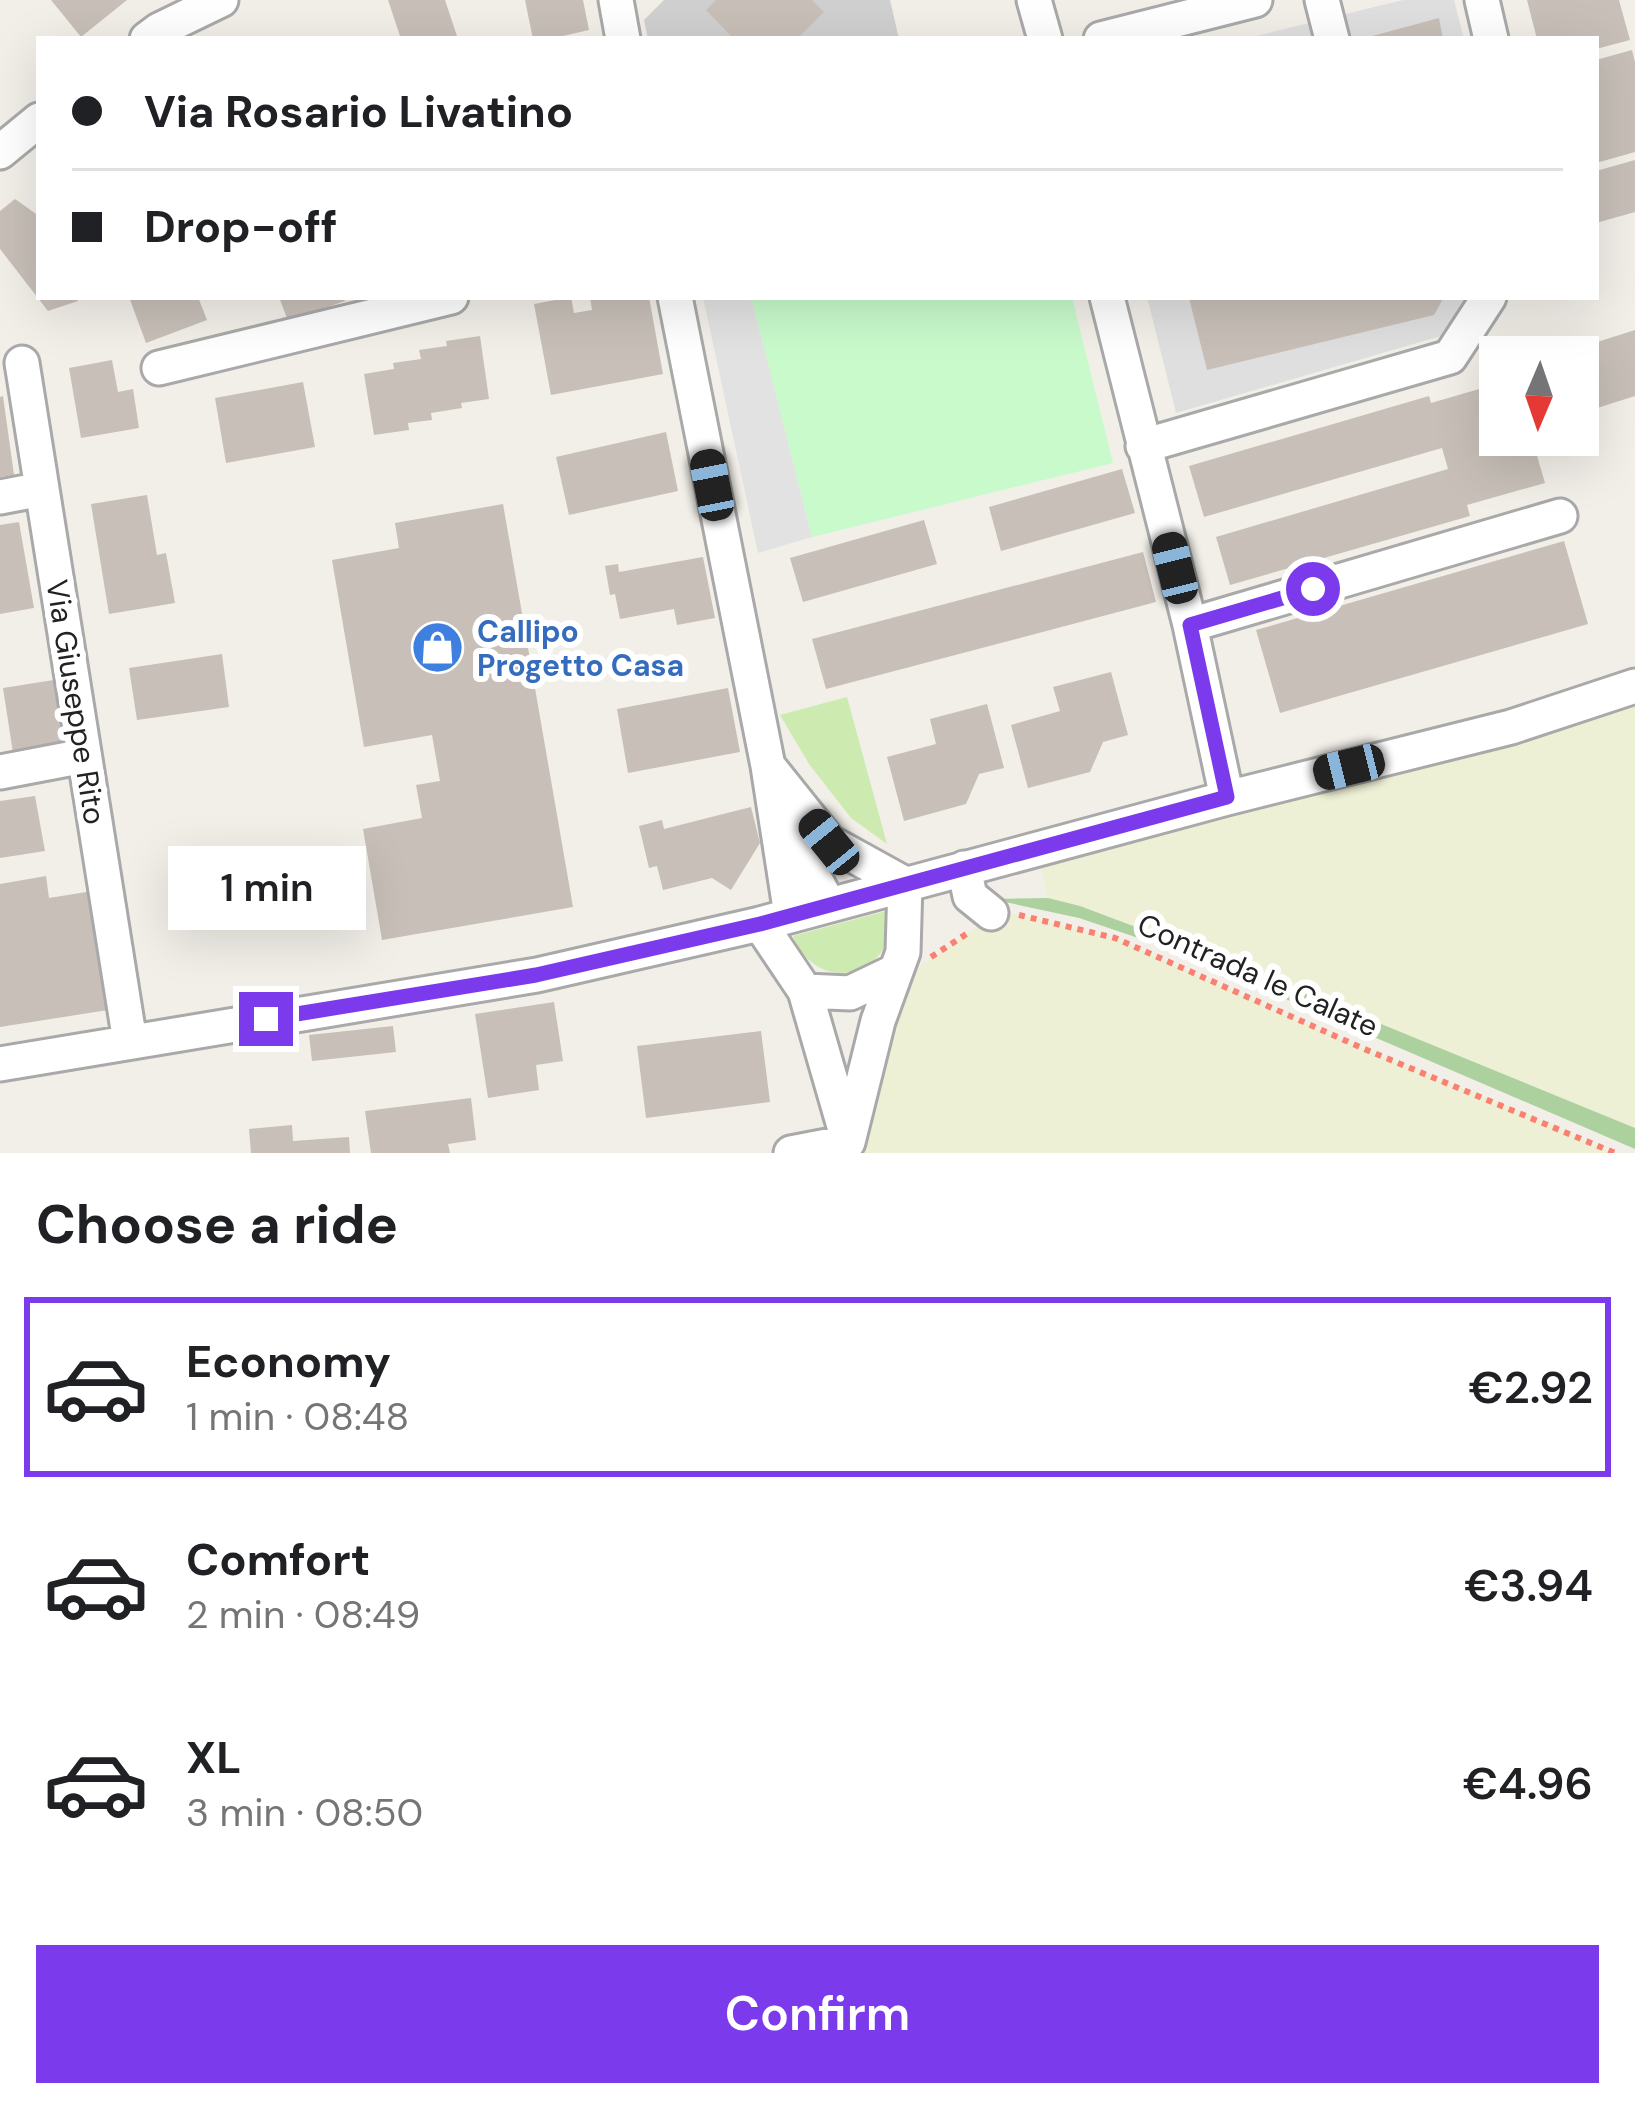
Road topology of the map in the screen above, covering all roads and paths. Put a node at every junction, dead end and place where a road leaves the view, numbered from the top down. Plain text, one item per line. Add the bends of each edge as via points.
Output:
1 (221, 0) edge
2 (616, 0) edge
3 (1034, 0) edge
4 (1255, 0) edge
5 (1322, 0) edge
6 (1482, 0) edge
7 (1219, 4) edge
8 (151, 36) edge
9 (622, 36) edge
10 (1044, 36) edge
11 (1112, 36) edge
12 (1331, 36) edge
13 (1490, 36) edge
14 (36, 122) edge
15 (0, 152) edge
16 (439, 300) edge
17 (676, 300) edge
18 (1109, 300) edge
19 (1487, 300) edge
20 (22, 363) dead end
21 (159, 368) dead end
22 (1143, 446) junction
23 (42, 489) junction
24 (0, 497) edge
25 (1560, 516) dead end
26 (1190, 625) junction
27 (1635, 686) edge
28 (85, 756) junction
29 (767, 766) junction
30 (0, 772) edge
31 (1227, 797) junction
32 (772, 800) junction
33 (964, 868) junction
34 (905, 884) junction
35 (829, 904) junction
36 (991, 913) junction
37 (776, 920) junction
38 (893, 979) junction
39 (805, 992) junction
40 (130, 1042) junction
41 (0, 1064) edge
42 (850, 1148) edge
43 (791, 1153) edge
44 (1615, 1153) edge

1 - 8 street
2 - 9 street
3 - 10 street
4 - 7 street
5 - 12 street
6 - 13 street
7 - 11 street
14 - 15 street
16 - 21 street
17 - 29 street
18 - 22 street
19 - 22 street via 1450,357
20 - 23 street, Via Giuseppe Rito
22 - 26 street
23 - 24 street
23 - 28 street, Via Giuseppe Rito
25 - 26 street
26 - 31 street
27 - 31 street via 1511,727
28 - 30 street
28 - 40 street, Via Giuseppe Rito
29 - 32 street
29 - 34 street via 829,842
31 - 33 street
32 - 35 street
32 - 37 street
33 - 34 street
33 - 36 street via 970,896
34 - 35 street
34 - 38 street via 903,952
35 - 37 street
36 - 38 path
36 - 44 path, Contrada le Calate via 1115,938
37 - 39 street
37 - 40 street via 536,975
38 - 39 street via 850,993
38 - 42 street
39 - 42 street
40 - 41 street
42 - 43 street

